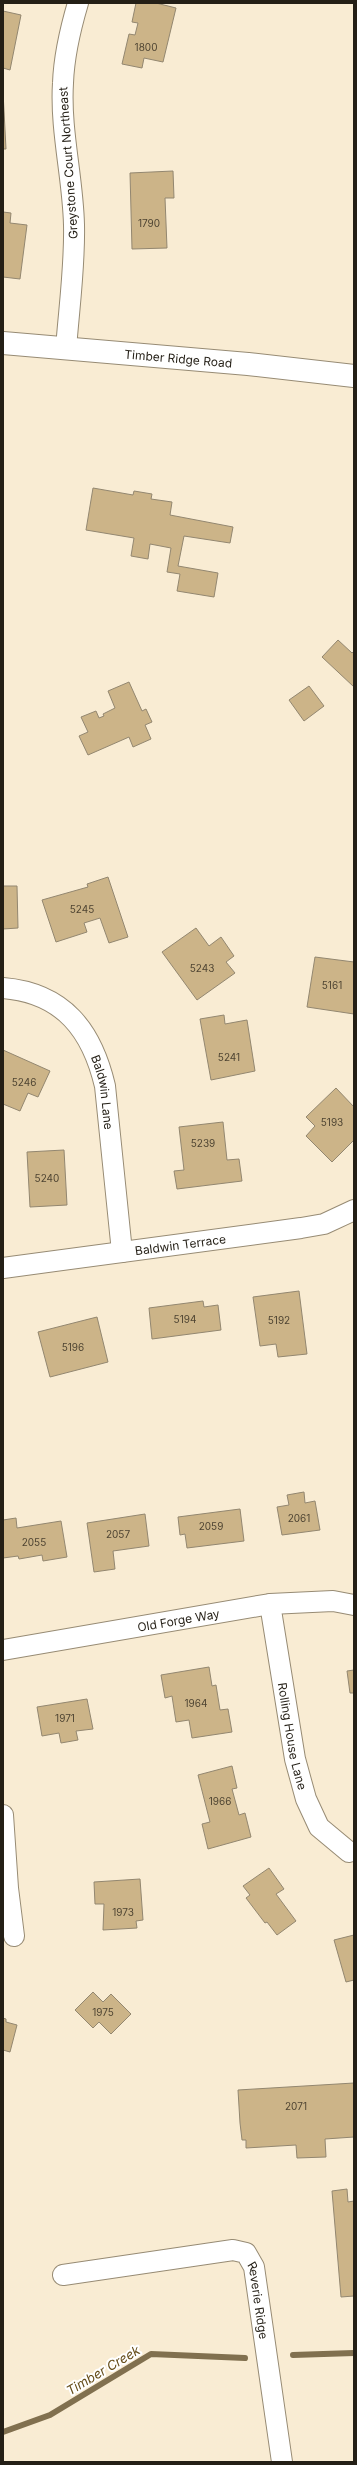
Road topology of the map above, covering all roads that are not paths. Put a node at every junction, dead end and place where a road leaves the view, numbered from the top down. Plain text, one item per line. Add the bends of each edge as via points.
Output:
1 (78, 3) edge
2 (3, 344) edge
3 (66, 349) junction
4 (354, 376) edge
5 (3, 988) edge
6 (354, 1210) edge
7 (122, 1252) junction
8 (3, 1268) edge
9 (270, 1604) junction
10 (354, 1605) edge
11 (3, 1650) edge
12 (3, 1815) edge
13 (349, 1852) dead end
14 (14, 1936) dead end
15 (63, 2275) dead end
16 (282, 2462) edge

1 - 3 street, Greystone Court Northeast via 68,37 63,84 65,136 74,225
2 - 3 street, Timber Ridge Road
3 - 4 street, Timber Ridge Road via 248,364
5 - 7 street, Baldwin Lane via 31,994 62,1007 81,1028 99,1062 106,1086
6 - 7 street, Baldwin Terrace via 324,1224
7 - 8 street, Baldwin Terrace
9 - 10 street, Old Forge Way via 333,1601
9 - 11 street, Old Forge Way
9 - 13 street, Rolling House Lane via 294,1759 306,1799 319,1828
12 - 14 street
15 - 16 street, Reverie Ridge via 233,2250 246,2253 254,2267

